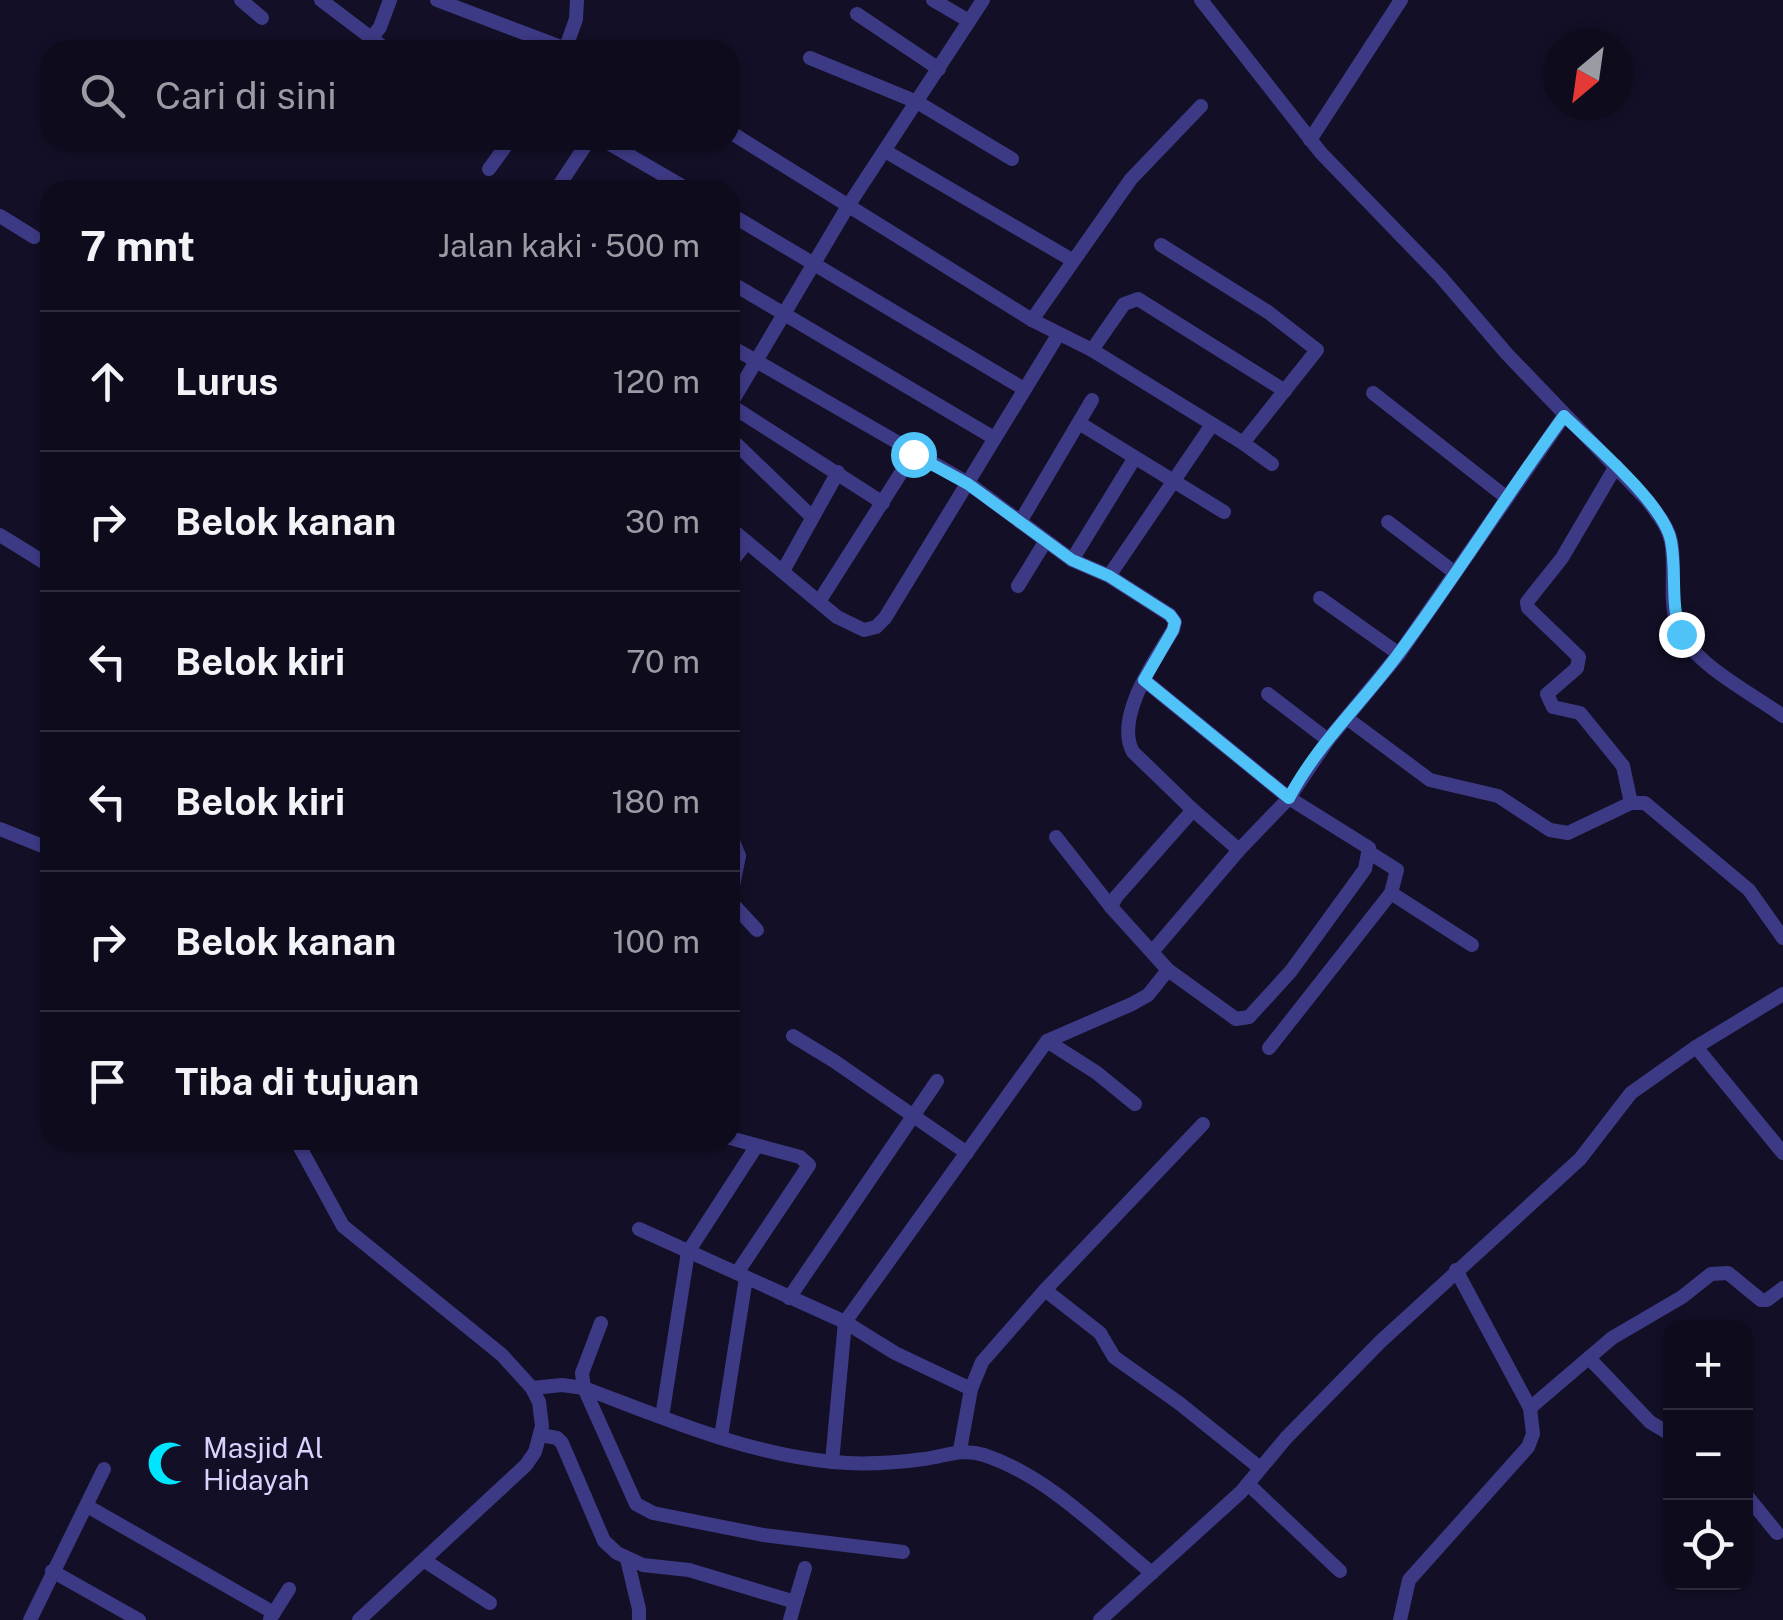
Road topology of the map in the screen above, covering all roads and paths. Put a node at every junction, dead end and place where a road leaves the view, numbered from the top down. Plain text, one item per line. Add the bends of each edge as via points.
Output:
1 (241, 0) edge
2 (321, 0) edge
3 (390, 0) edge
4 (437, 0) edge
5 (576, 0) edge
6 (933, 0) edge
7 (983, 0) edge
8 (1202, 0) edge
9 (1402, 0) edge
10 (857, 14) dead end
11 (262, 18) dead end
12 (969, 22) junction
13 (371, 39) joint
14 (541, 40) edge
15 (570, 40) edge
16 (810, 58) dead end
17 (939, 69) junction
18 (918, 102) junction
19 (1201, 106) dead end
20 (740, 138) edge
21 (1310, 140) junction
22 (503, 150) edge
23 (584, 150) edge
24 (620, 150) edge
25 (885, 152) junction
26 (1012, 159) dead end
27 (489, 169) dead end
28 (567, 180) edge
29 (672, 180) edge
30 (848, 206) junction
31 (0, 216) edge
32 (740, 220) edge
33 (34, 238) dead end
34 (1160, 244) dead end
35 (1072, 260) junction
36 (816, 264) junction
37 (740, 288) edge
38 (786, 315) junction
39 (1032, 320) junction
40 (1058, 335) junction
41 (1092, 350) junction
42 (740, 352) edge
43 (756, 361) junction
44 (740, 388) edge
45 (1024, 389) junction
46 (1285, 391) junction
47 (1373, 393) dead end
48 (1092, 400) dead end
49 (740, 411) edge
50 (1564, 416) junction
51 (1079, 424) junction
52 (1211, 426) junction
53 (994, 438) junction
54 (1242, 444) junction
55 (740, 448) edge
56 (913, 454) junction
57 (1134, 459) junction
58 (1272, 464) dead end
59 (1616, 466) junction
60 (838, 472) junction
61 (1173, 482) junction
62 (968, 484) junction
63 (1507, 498) junction
64 (882, 503) junction
65 (1224, 512) dead end
66 (812, 517) junction
67 (1020, 522) junction
68 (1388, 522) dead end
69 (0, 534) edge
70 (740, 536) edge
71 (747, 542) junction
72 (1045, 542) junction
73 (740, 551) edge
74 (40, 560) edge
75 (1072, 560) junction
76 (783, 572) junction
77 (1454, 572) junction
78 (1109, 576) junction
79 (1018, 586) dead end
80 (1320, 598) dead end
81 (820, 600) junction
82 (1398, 654) junction
83 (1144, 680) junction
84 (1268, 694) dead end
85 (1783, 716) edge
86 (1348, 719) junction
87 (1328, 740) junction
88 (1289, 798) junction
89 (1632, 803) junction
90 (1193, 810) junction
91 (0, 829) edge
92 (1056, 837) dead end
93 (40, 845) edge
94 (1240, 850) junction
95 (1370, 852) junction
96 (1390, 893) junction
97 (1110, 907) junction
98 (740, 911) edge
99 (757, 930) dead end
100 (1783, 938) edge
101 (1472, 945) dead end
102 (1152, 952) junction
103 (1168, 970) junction
104 (1783, 994) edge
105 (793, 1036) dead end
106 (1047, 1042) junction
107 (1696, 1047) junction
108 (1269, 1048) dead end
109 (937, 1082) dead end
110 (1135, 1104) dead end
111 (914, 1116) junction
112 (1202, 1124) dead end
113 (740, 1141) edge
114 (756, 1147) junction
115 (301, 1150) edge
116 (967, 1153) junction
117 (1783, 1153) edge
118 (639, 1230) dead end
119 (688, 1252) junction
120 (1456, 1270) junction
121 (742, 1276) junction
122 (1783, 1288) edge
123 (1044, 1290) junction
124 (789, 1298) junction
125 (845, 1322) junction
126 (601, 1323) dead end
127 (1589, 1358) junction
128 (532, 1388) junction
129 (584, 1388) junction
130 (971, 1389) junction
131 (1530, 1408) junction
132 (662, 1417) junction
133 (1663, 1430) edge
134 (540, 1435) junction
135 (720, 1437) junction
136 (960, 1450) junction
137 (832, 1462) junction
138 (1260, 1468) junction
139 (104, 1469) dead end
140 (1248, 1484) junction
141 (1750, 1500) edge
142 (87, 1506) junction
143 (1777, 1532) dead end
144 (902, 1552) dead end
145 (627, 1559) junction
146 (426, 1561) junction
147 (805, 1568) dead end
148 (52, 1571) junction
149 (1340, 1571) dead end
150 (1152, 1573) junction
151 (288, 1589) dead end
152 (795, 1602) junction
153 (490, 1603) dead end
154 (272, 1616) edge
155 (30, 1620) edge
156 (139, 1620) edge
157 (359, 1620) edge
158 (639, 1620) edge
159 (790, 1620) edge
160 (1100, 1620) edge
161 (1400, 1620) edge

1 - 11 street
2 - 13 street
3 - 13 street
4 - 14 street
5 - 15 street
6 - 12 street
7 - 12 street
8 - 21 street
9 - 21 street
10 - 17 street
12 - 17 street
16 - 18 street
17 - 18 street
18 - 25 street
18 - 26 street
19 - 35 street via 1131,179
20 - 30 street
21 - 50 street
22 - 27 street
23 - 28 street
24 - 29 street
25 - 30 street
25 - 35 street
30 - 36 street
30 - 39 street
31 - 33 street
32 - 36 street
34 - 46 street via 1317,350
35 - 39 street
36 - 38 street
36 - 45 street
37 - 38 street
38 - 43 street
38 - 53 street
39 - 40 street
40 - 41 street
40 - 45 street
41 - 46 street via 1124,304 1138,299
41 - 52 street
42 - 43 street
43 - 44 street
43 - 56 street
45 - 53 street
46 - 54 street
47 - 63 street
48 - 51 street
49 - 60 street
50 - 59 street
50 - 63 street
51 - 57 street
51 - 67 street
52 - 54 street
52 - 61 street
53 - 62 street
54 - 58 street
55 - 66 street
56 - 62 street
56 - 64 street
57 - 61 street
57 - 75 street
59 - 85 street via 1666,526 1681,634 1692,650
59 - 89 street via 1562,558 1527,602 1579,658 1548,700 1580,713 1624,766
60 - 64 street
60 - 66 street
61 - 65 street
61 - 78 street
62 - 67 street
62 - 81 street via 876,626 850,626
63 - 77 street
64 - 81 street
66 - 76 street
67 - 72 street
68 - 77 street
69 - 74 street
70 - 71 street
71 - 73 street
71 - 76 street
72 - 75 street
72 - 79 street
75 - 78 street
76 - 81 street
77 - 82 street
78 - 83 street via 1175,622
80 - 82 street
82 - 86 street
83 - 88 street
83 - 90 street via 1128,744
84 - 87 street
86 - 87 street
86 - 89 street via 1430,780 1498,796 1550,830 1568,833
87 - 88 street
88 - 94 street
88 - 95 street
89 - 100 street via 1645,802 1723,866
90 - 94 street
90 - 97 street
91 - 93 street
92 - 97 street
94 - 102 street
95 - 96 street via 1397,870
95 - 103 street via 1291,971 1249,1017 1236,1019
96 - 101 street
96 - 108 street
97 - 102 street
98 - 99 street
102 - 103 street
103 - 106 street via 1148,995
104 - 107 street
105 - 111 street
106 - 110 street
106 - 116 street
107 - 117 street
107 - 120 street via 1631,1093 1580,1160
109 - 111 street
111 - 116 street
111 - 124 street
112 - 123 street
113 - 114 street
114 - 119 street
114 - 121 street via 809,1165
115 - 128 street via 343,1226 502,1355
116 - 125 street
118 - 119 street
119 - 121 street
119 - 132 street
120 - 131 street
120 - 138 street
121 - 124 street
121 - 135 street
122 - 127 street via 1761,1300 1728,1274 1711,1274
123 - 130 street via 982,1362
123 - 138 street via 1100,1333 1114,1358
124 - 125 street
125 - 130 street
125 - 137 street
126 - 129 street via 582,1373
127 - 131 street
127 - 133 street
128 - 129 street
128 - 134 street via 542,1412
129 - 132 street
129 - 144 street via 642,1508 763,1535
130 - 136 street
131 - 161 street via 1528,1447 1409,1580
132 - 135 street
134 - 145 street via 562,1443 604,1541
134 - 146 street via 526,1465
135 - 137 street
136 - 137 street via 875,1464
136 - 150 street via 1015,1467
138 - 140 street
139 - 142 street
140 - 149 street
140 - 150 street
141 - 143 street
142 - 148 street
142 - 154 street
145 - 152 street
145 - 158 street
146 - 153 street
146 - 157 street
147 - 152 street
148 - 155 street
148 - 156 street
150 - 160 street
151 - 154 street
152 - 159 street

